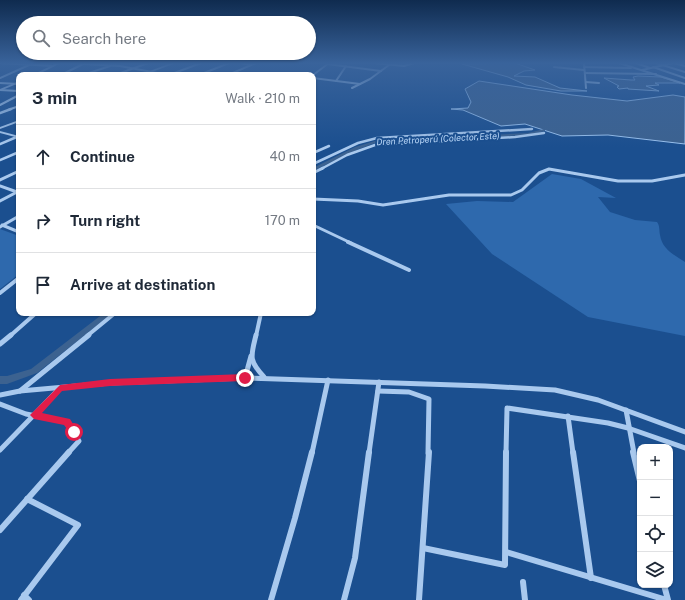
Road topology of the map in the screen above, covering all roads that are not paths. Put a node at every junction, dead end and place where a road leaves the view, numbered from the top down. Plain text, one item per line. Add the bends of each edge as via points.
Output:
1 (16, 97) edge
2 (0, 105) edge
3 (16, 107) edge
4 (0, 113) edge
5 (16, 122) edge
6 (0, 128) edge
7 (532, 129) dead end
8 (0, 132) edge
9 (544, 133) dead end
10 (16, 136) edge
11 (16, 138) edge
12 (0, 144) edge
13 (329, 146) dead end
14 (316, 151) edge
15 (16, 153) edge
16 (0, 160) edge
17 (316, 163) edge
18 (316, 170) edge
19 (16, 172) edge
20 (685, 175) edge
21 (0, 180) edge
22 (0, 186) edge
23 (16, 191) edge
24 (16, 193) edge
25 (316, 199) edge
26 (0, 201) edge
27 (16, 218) edge
28 (1, 225) edge
29 (316, 226) edge
30 (16, 231) edge
31 (408, 270) dead end
32 (16, 280) edge
33 (0, 293) edge
34 (33, 316) edge
35 (111, 316) edge
36 (260, 316) edge
37 (0, 344) edge
38 (252, 353) junction
39 (245, 378) junction
40 (264, 378) junction
41 (328, 380) junction
42 (379, 382) junction
43 (60, 388) junction
44 (20, 391) junction
45 (378, 391) junction
46 (0, 395) edge
47 (0, 404) edge
48 (626, 410) junction
49 (34, 415) junction
50 (568, 416) junction
51 (628, 428) junction
52 (685, 432) edge
53 (685, 448) edge
54 (0, 450) edge
55 (640, 480) edge
56 (27, 499) junction
57 (0, 530) edge
58 (423, 548) junction
59 (506, 552) junction
60 (592, 578) junction
61 (523, 582) dead end
62 (665, 588) edge
63 (25, 598) edge
64 (271, 600) edge
65 (344, 600) edge
66 (419, 600) edge
67 (524, 600) edge
68 (667, 600) edge

1 - 2 street
3 - 4 street
5 - 6 street
7 - 17 street via 376,138 358,143
8 - 10 street
9 - 18 street via 515,138 375,145
11 - 12 street
13 - 14 street
15 - 16 street
19 - 21 street
20 - 25 street via 641,182 604,179 550,169 543,171 520,192 511,195 449,195 383,205
22 - 23 street
24 - 26 street
27 - 28 street
28 - 30 street
29 - 31 street
32 - 33 street
34 - 37 street
35 - 44 street
36 - 38 street
38 - 39 street
38 - 40 street via 253,365
39 - 40 street
39 - 43 street via 110,382
40 - 41 street
41 - 42 street
41 - 64 street via 309,470
42 - 45 street
42 - 48 street via 555,390 598,400
43 - 44 street
43 - 49 street
44 - 46 street
45 - 58 street via 409,392 429,399
45 - 65 street via 355,558
47 - 49 street
48 - 51 street
48 - 52 street
49 - 54 street
49 - 56 street via 67,422 79,441
50 - 51 street
50 - 59 street via 507,408
50 - 60 street
51 - 53 street
51 - 55 street
56 - 57 street
56 - 63 street via 78,525
58 - 59 street via 501,566 505,565
58 - 66 street
59 - 60 street
60 - 68 street
61 - 67 street
62 - 68 street

